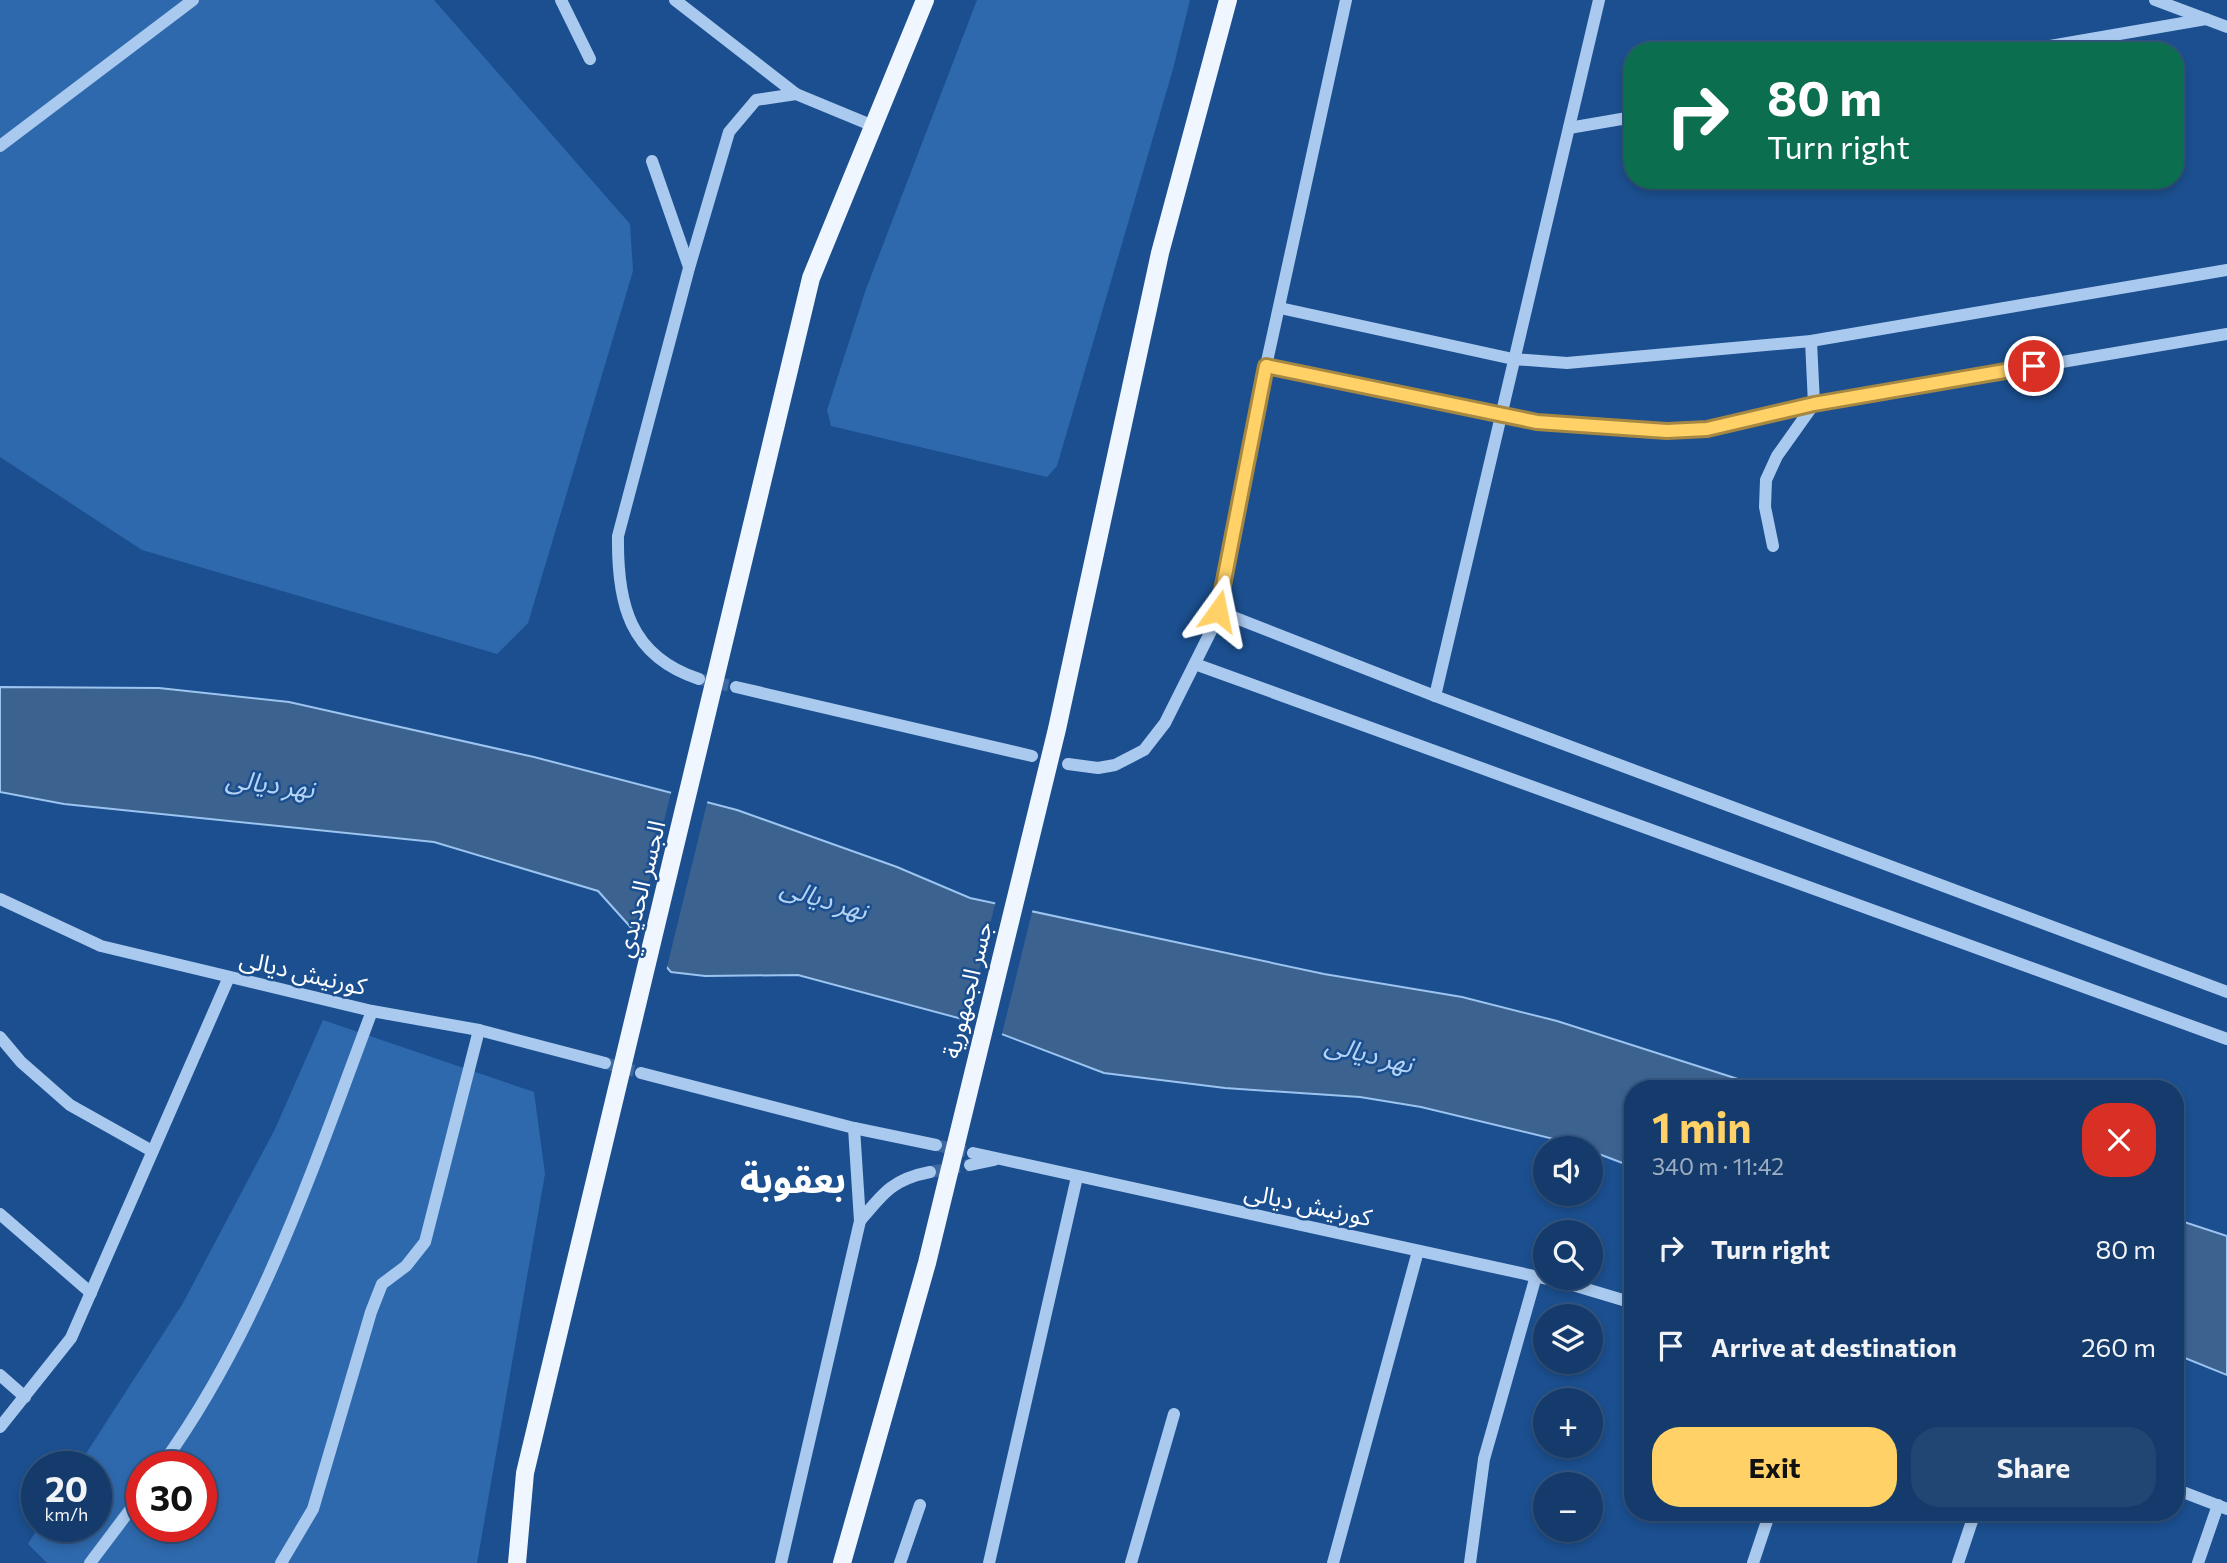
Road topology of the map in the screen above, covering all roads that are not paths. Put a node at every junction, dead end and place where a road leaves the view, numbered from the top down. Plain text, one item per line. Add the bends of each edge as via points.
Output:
1 (193, 0) edge
2 (561, 0) edge
3 (676, 0) edge
4 (925, 0) edge
5 (1228, 0) edge
6 (1346, 0) edge
7 (1599, 0) edge
8 (2155, 0) edge
9 (2206, 19) junction
10 (2227, 27) edge
11 (2073, 42) edge
12 (590, 59) dead end
13 (796, 94) junction
14 (1624, 119) edge
15 (871, 125) junction
16 (1569, 128) junction
17 (0, 146) edge
18 (652, 162) dead end
19 (689, 268) junction
20 (2227, 270) edge
21 (1280, 308) junction
22 (2227, 334) edge
23 (1811, 341) junction
24 (1513, 359) junction
25 (1266, 366) junction
26 (1814, 404) junction
27 (1500, 415) junction
28 (1773, 546) dead end
29 (1218, 611) junction
30 (1195, 664) junction
31 (699, 679) tunnel mouth
32 (736, 687) tunnel mouth
33 (1435, 696) junction
34 (1032, 756) dead end
35 (1068, 764) dead end
36 (0, 899) edge
37 (229, 976) junction
38 (2227, 992) edge
39 (372, 1011) junction
40 (479, 1030) junction
41 (0, 1037) edge
42 (2227, 1039) edge
43 (605, 1063) tunnel mouth
44 (641, 1073) tunnel mouth
45 (855, 1128) junction
46 (936, 1145) tunnel mouth
47 (152, 1152) junction
48 (972, 1159) tunnel mouth
49 (929, 1172) tunnel mouth
50 (1077, 1177) junction
51 (0, 1214) edge
52 (860, 1221) junction
53 (1418, 1251) junction
54 (1533, 1275) edge
55 (1533, 1287) edge
56 (1586, 1290) edge
57 (91, 1293) junction
58 (1624, 1300) edge
59 (0, 1375) edge
60 (25, 1397) junction
61 (1174, 1414) dead end
62 (0, 1427) edge
63 (172, 1451) edge
64 (2184, 1492) edge
65 (920, 1505) dead end
66 (2222, 1507) edge
67 (126, 1515) edge
68 (1767, 1521) edge
69 (1972, 1521) edge
70 (90, 1563) edge
71 (281, 1563) edge
72 (517, 1563) edge
73 (781, 1563) edge
74 (842, 1563) edge
75 (900, 1563) edge
76 (989, 1563) edge
77 (1130, 1563) edge
78 (1333, 1563) edge
79 (1470, 1563) edge
80 (1753, 1563) edge
81 (1958, 1563) edge
82 (2198, 1563) edge

1 - 17 street
2 - 12 street
3 - 13 street
4 - 15 main road, الجسر الحديدي
5 - 74 main road, جسر الجمهورية via 1160,254 1057,729 927,1263
6 - 21 street
7 - 16 street
8 - 9 street
9 - 10 street
9 - 11 street
13 - 15 street
13 - 19 street via 756,100 729,132
14 - 16 street
15 - 72 main road, الجسر الحديدي via 811,278 525,1473
16 - 24 street
18 - 19 street
19 - 31 street via 618,537 618,571 637,636 663,664
20 - 23 street
21 - 24 street
21 - 25 street
22 - 26 street
23 - 24 street via 1584,362
23 - 26 street
24 - 27 street
25 - 27 street
25 - 29 street
26 - 27 street via 1680,431 1557,425
26 - 28 street via 1777,456 1766,480 1765,507
27 - 33 street
29 - 30 street
29 - 33 street
30 - 35 street via 1165,723 1144,750 1115,765
30 - 42 street
32 - 34 street
33 - 38 street
36 - 37 street, كورنيش ديالى via 101,946
37 - 39 street, كورنيش ديالى
37 - 47 street
39 - 40 street, كورنيش ديالى
39 - 63 street via 283,1246 240,1339
40 - 43 street, كورنيش ديالى
40 - 71 street via 425,1242 406,1266 382,1284 313,1509
41 - 47 street via 70,1105
44 - 45 street
45 - 46 street
45 - 52 street
47 - 57 street
48 - 50 street, كورنيش ديالى via 1002,1159
49 - 52 street via 887,1188
50 - 53 street, كورنيش ديالى
50 - 76 street
51 - 57 street
52 - 73 street
53 - 54 street, كورنيش ديالى
53 - 78 street
55 - 79 street via 1484,1459
56 - 58 street, كورنيش ديالى
57 - 60 street via 71,1338
59 - 60 street
60 - 62 street
61 - 77 street
64 - 66 street
65 - 75 street
66 - 82 street
67 - 70 street
68 - 80 street
69 - 81 street

